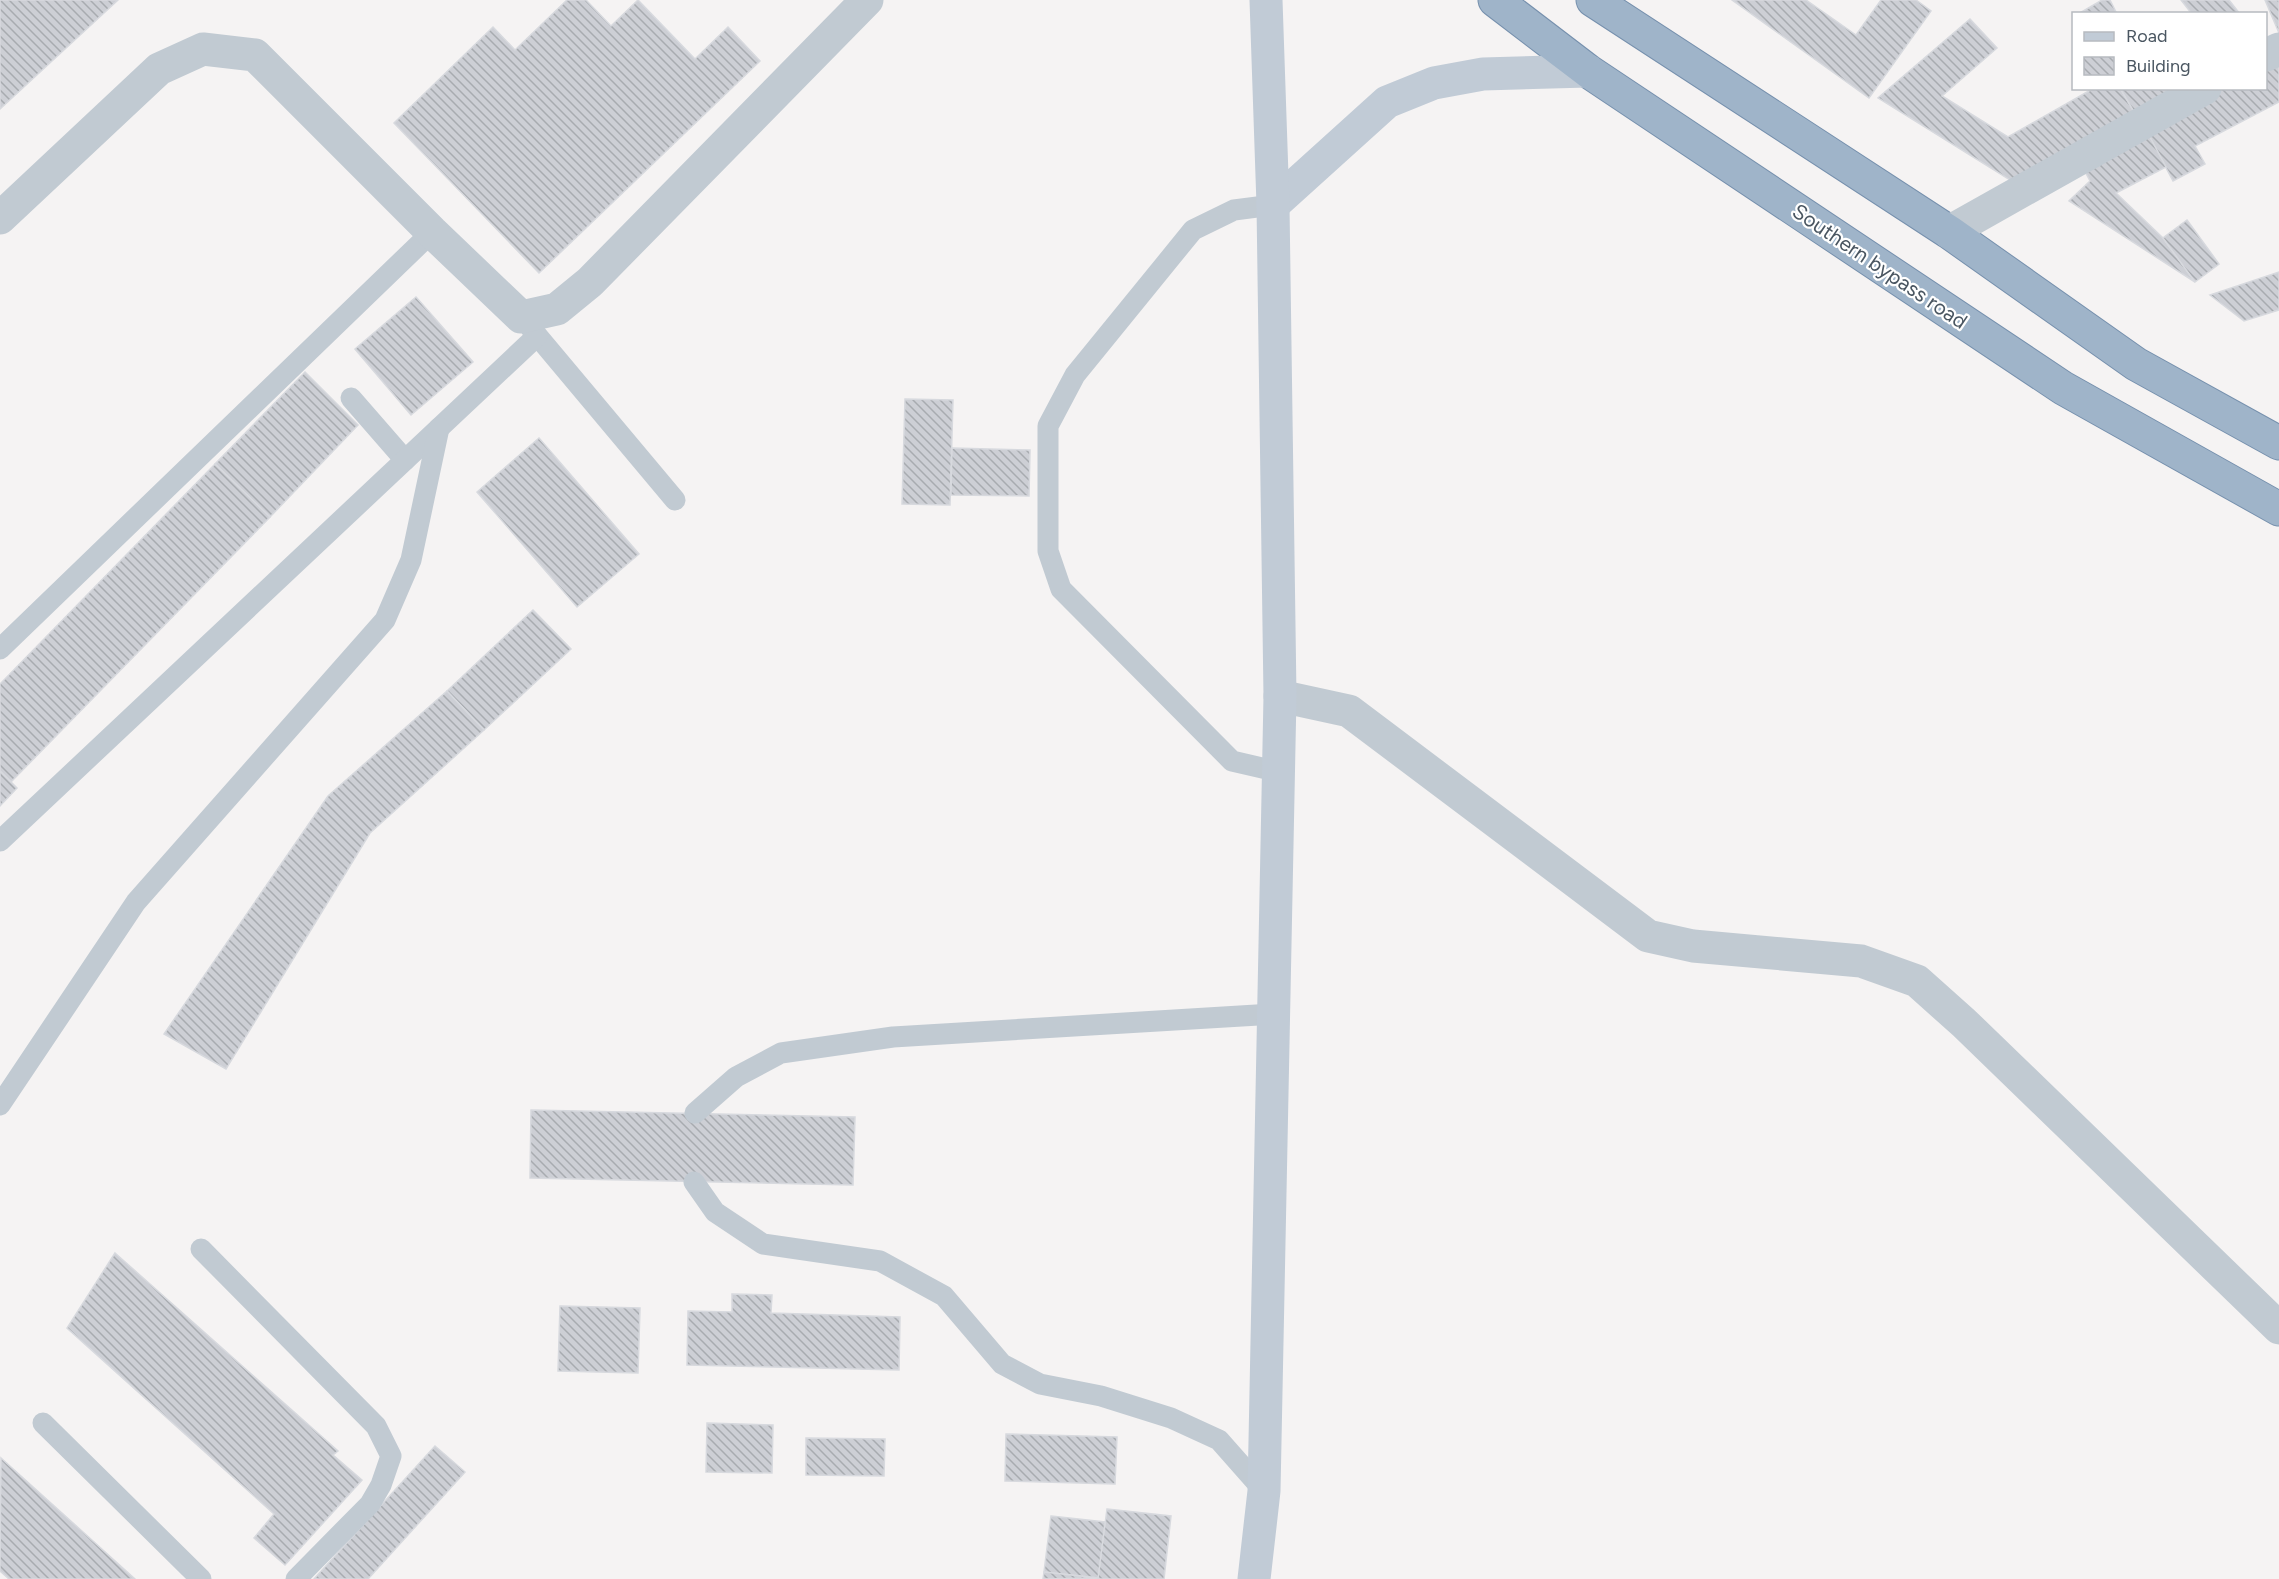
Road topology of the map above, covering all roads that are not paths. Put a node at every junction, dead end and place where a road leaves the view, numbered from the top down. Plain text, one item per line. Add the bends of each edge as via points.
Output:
1 (867, 0) edge
2 (1266, 0) edge
3 (1496, 0) edge
4 (1593, 0) edge
5 (1588, 71) junction
6 (2201, 90) edge
7 (1273, 205) junction
8 (0, 218) edge
9 (432, 232) junction
10 (1949, 232) junction
11 (529, 326) junction
12 (351, 398) dead end
13 (439, 428) junction
14 (2279, 443) edge
15 (405, 460) junction
16 (675, 500) dead end
17 (2279, 509) edge
18 (0, 649) edge
19 (1280, 696) junction
20 (1280, 772) junction
21 (0, 841) edge
22 (1274, 1014) junction
23 (0, 1105) edge
24 (695, 1113) dead end
25 (694, 1182) dead end
26 (201, 1249) dead end
27 (2279, 1328) edge
28 (43, 1423) dead end
29 (1264, 1491) junction
30 (201, 1579) edge
31 (296, 1579) edge
32 (1254, 1579) edge

1 - 11 street via 590,282
2 - 7 main road
3 - 5 highway, Southern bypass road
4 - 10 highway
5 - 7 main road via 1483,74 1434,83 1387,102
5 - 17 highway, Southern bypass road via 2063,388
6 - 10 street
7 - 19 main road
7 - 20 lane via 1234,210 1192,230 1075,375 1048,426 1048,551 1061,589 1232,761
8 - 9 street via 159,69 203,49 255,55
9 - 11 street
9 - 18 lane
10 - 14 highway via 2136,364
11 - 13 lane
11 - 16 lane
12 - 15 lane
13 - 15 lane
13 - 23 lane via 411,561 384,620 136,902
15 - 21 lane
19 - 20 main road
19 - 27 street via 1349,711 1648,936 1693,946 1861,961 1917,981
20 - 22 main road
22 - 24 lane via 893,1037 781,1053 736,1077
22 - 29 main road
25 - 29 lane via 715,1212 763,1244 880,1260 945,1296 1002,1364 1040,1384 1101,1396 1171,1418 1219,1440
26 - 31 lane via 376,1426 391,1456 370,1504
28 - 30 lane
29 - 32 main road

